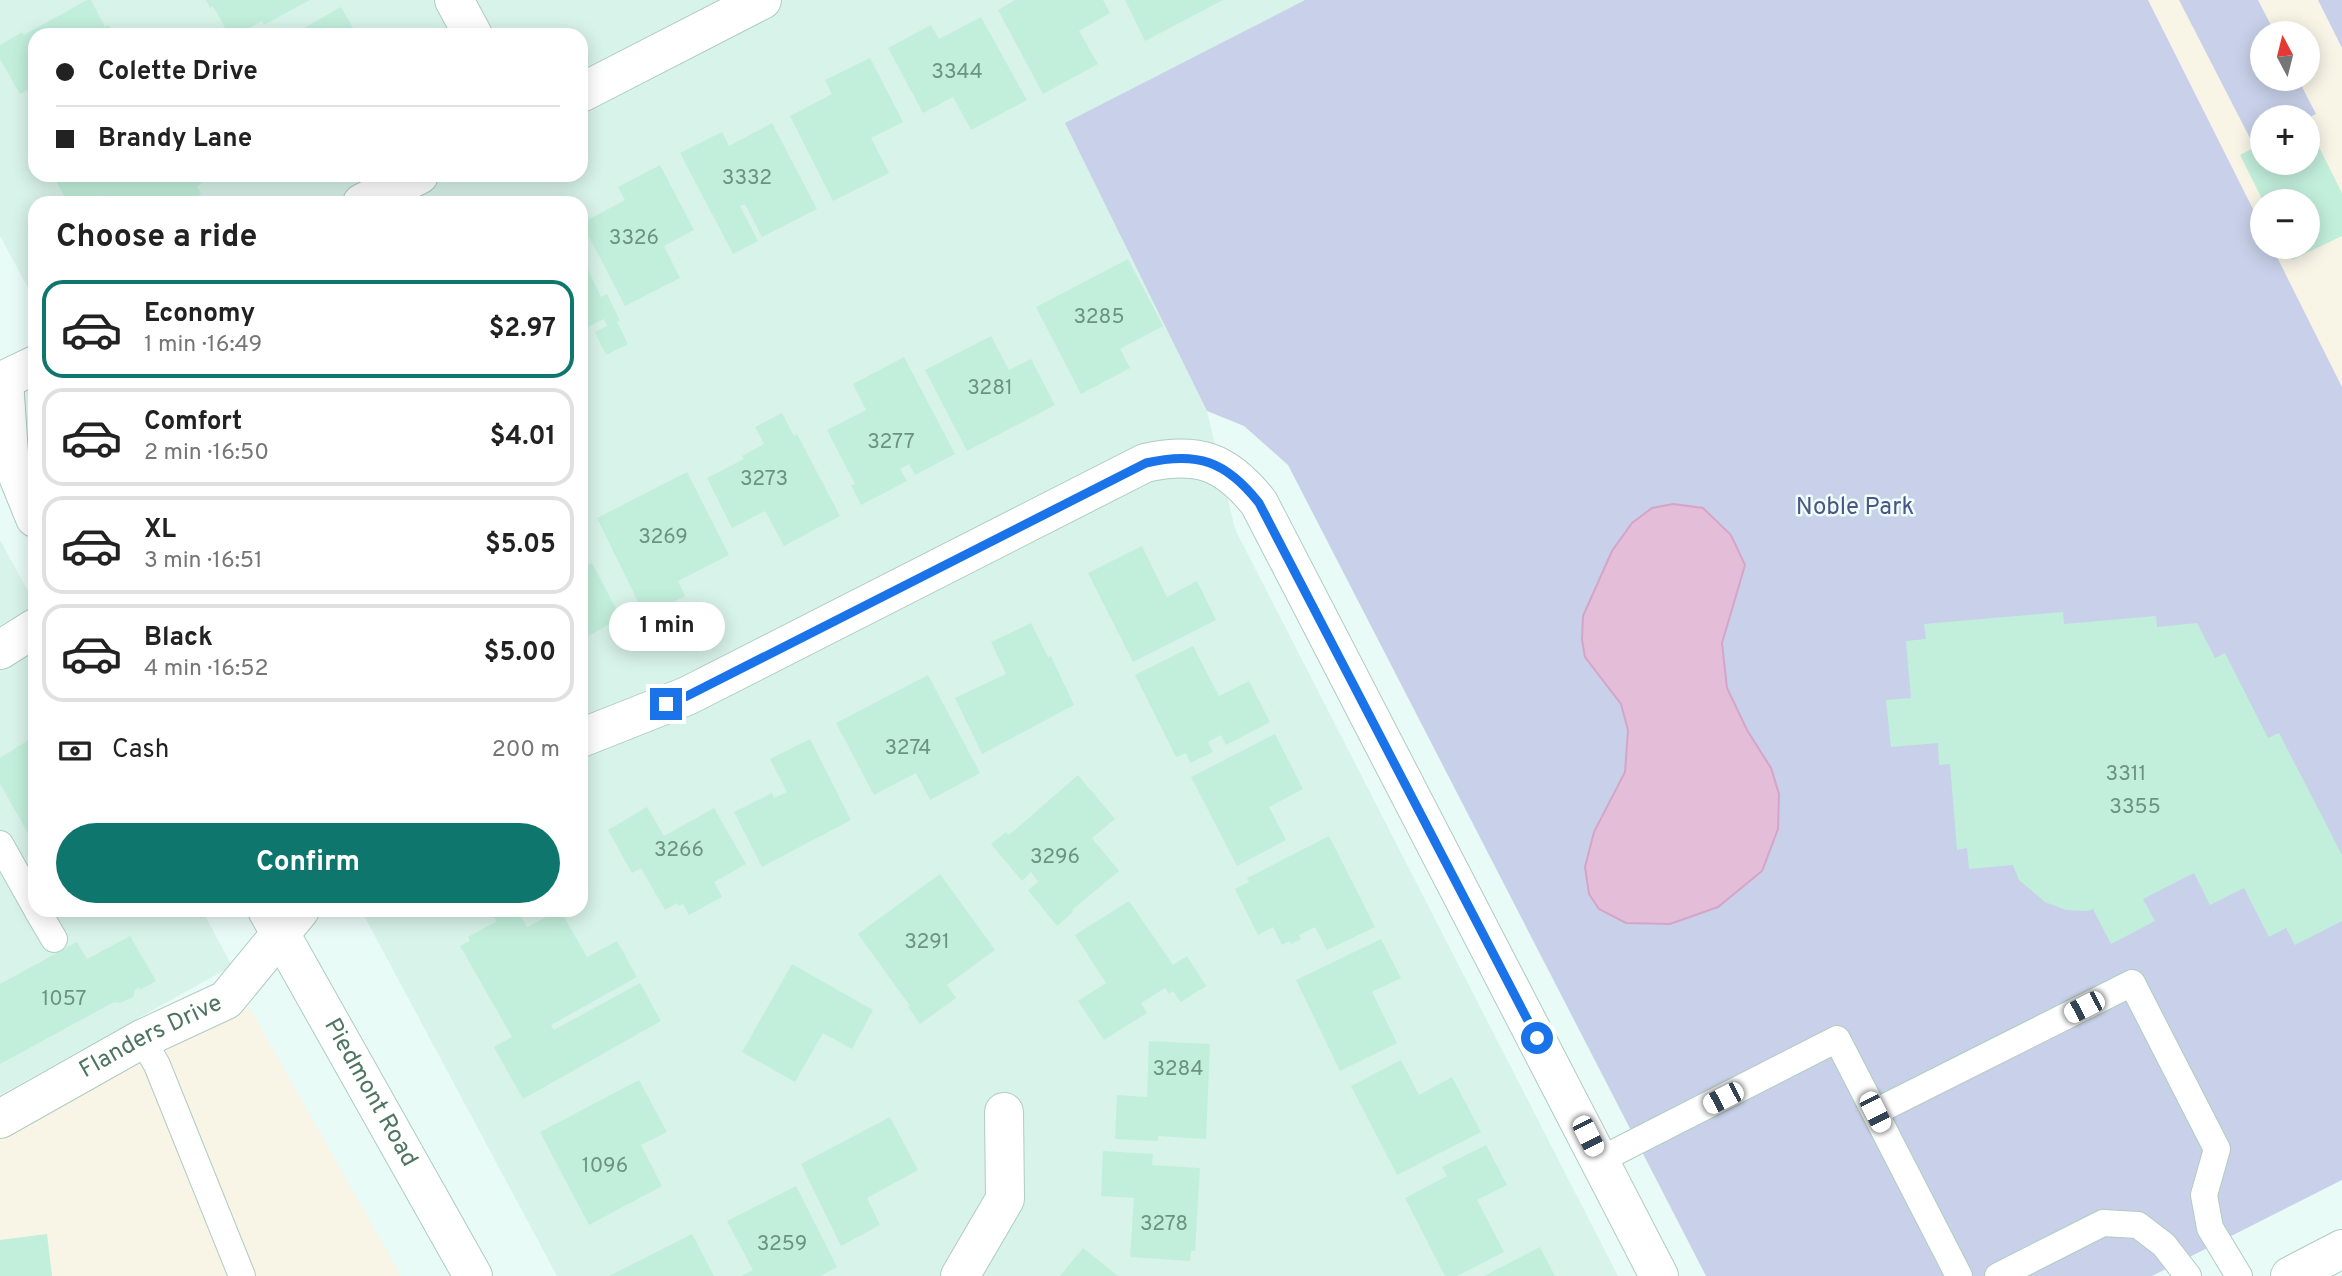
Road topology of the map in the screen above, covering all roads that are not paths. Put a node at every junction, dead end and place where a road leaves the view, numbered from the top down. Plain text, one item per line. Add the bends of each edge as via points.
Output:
1 (454, 0) edge
2 (762, 0) edge
3 (469, 28) edge
4 (588, 89) edge
5 (405, 182) edge
6 (376, 196) edge
7 (13, 372) edge
8 (28, 402) edge
9 (28, 502) edge
10 (28, 632) edge
11 (0, 650) edge
12 (588, 735) edge
13 (0, 844) edge
14 (28, 894) edge
15 (41, 917) edge
16 (283, 918) edge
17 (54, 940) dead end
18 (142, 1039) junction
19 (1004, 1112) dead end
20 (1875, 1112) junction
21 (0, 1119) edge
22 (1600, 1160) junction
23 (2342, 1249) edge
24 (239, 1274) edge
25 (473, 1276) edge
26 (960, 1276) edge
27 (1660, 1276) edge
28 (1959, 1276) edge
29 (1998, 1276) edge
30 (2188, 1276) edge
31 (2239, 1276) edge
32 (2290, 1276) edge

1 - 3 street
2 - 4 street
5 - 6 street
7 - 8 street
7 - 9 street via 9,454
10 - 11 street
12 - 22 street via 687,696 1146,463 1171,457 1197,458 1222,467 1243,482 1259,503
13 - 14 lane
15 - 17 lane
16 - 18 street, Flanders Drive via 226,1000
16 - 25 street, Piedmont Road
18 - 21 street, Flanders Drive
18 - 24 lane via 157,1065
19 - 26 street via 1005,1199
20 - 22 lane via 1838,1039
20 - 28 lane
20 - 31 lane via 2132,983 2217,1149 2204,1195 2210,1228
22 - 27 street
23 - 32 street
29 - 30 lane via 2103,1223 2138,1225 2164,1245

